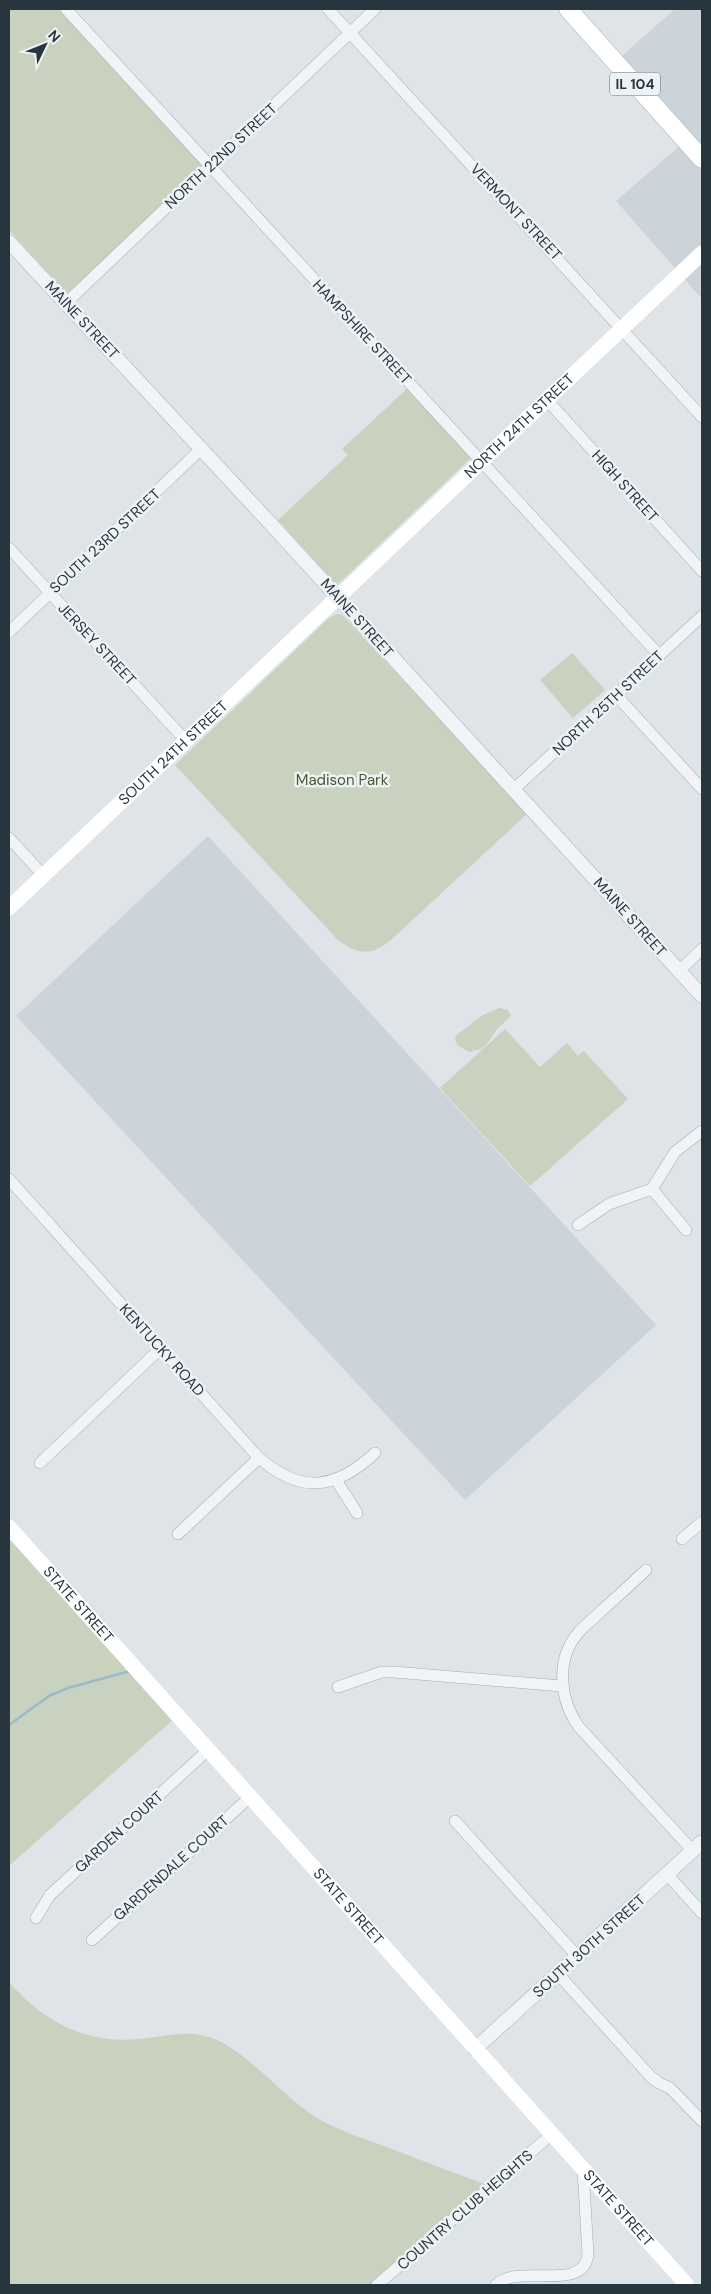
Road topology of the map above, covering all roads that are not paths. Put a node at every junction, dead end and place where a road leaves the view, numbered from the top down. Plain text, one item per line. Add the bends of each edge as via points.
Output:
1 (66, 9) edge
2 (328, 9) edge
3 (376, 9) edge
4 (568, 9) edge
5 (350, 34) junction
6 (702, 159) edge
7 (210, 166) junction
8 (9, 242) edge
9 (702, 253) edge
10 (66, 303) junction
11 (622, 328) junction
12 (547, 400) junction
13 (702, 417) edge
14 (202, 450) junction
15 (482, 462) junction
16 (9, 548) edge
17 (702, 571) edge
18 (50, 593) junction
19 (338, 598) junction
20 (702, 616) edge
21 (9, 632) edge
22 (659, 655) junction
23 (616, 695) junction
24 (186, 741) junction
25 (702, 788) edge
26 (514, 790) junction
27 (9, 838) edge
28 (43, 875) junction
29 (9, 908) edge
30 (702, 950) edge
31 (679, 971) junction
32 (702, 996) edge
33 (702, 1131) edge
34 (9, 1179) edge
35 (652, 1189) junction
36 (578, 1225) dead end
37 (686, 1230) dead end
38 (162, 1348) junction
39 (375, 1454) dead end
40 (259, 1458) junction
41 (40, 1463) dead end
42 (336, 1480) junction
43 (357, 1513) dead end
44 (702, 1522) edge
45 (9, 1527) edge
46 (178, 1534) dead end
47 (682, 1539) dead end
48 (646, 1570) dead end
49 (562, 1686) junction
50 (338, 1687) dead end
51 (208, 1750) junction
52 (250, 1796) junction
53 (455, 1821) dead end
54 (698, 1847) edge
55 (667, 1874) junction
56 (702, 1913) edge
57 (36, 1918) dead end
58 (92, 1940) dead end
59 (577, 1956) junction
60 (558, 1974) junction
61 (475, 2049) junction
62 (702, 2121) edge
63 (552, 2134) junction
64 (583, 2169) junction
65 (498, 2284) edge
66 (378, 2285) edge
67 (687, 2285) edge

1 - 7 street, HAMPSHIRE STREET
2 - 5 street, VERMONT STREET
3 - 5 street, NORTH 22ND STREET
4 - 6 main road, IL 104
5 - 7 street, NORTH 22ND STREET
5 - 11 street, VERMONT STREET
7 - 10 street, NORTH 22ND STREET
7 - 15 street, HAMPSHIRE STREET
8 - 10 street, MAINE STREET
9 - 11 main road, NORTH 24TH STREET
10 - 14 street, MAINE STREET
11 - 12 main road, NORTH 24TH STREET
11 - 13 street, VERMONT STREET
12 - 15 main road, NORTH 24TH STREET
12 - 17 street, HIGH STREET
14 - 18 street, SOUTH 23RD STREET
14 - 19 street, MAINE STREET
15 - 19 main road, NORTH 24TH STREET
15 - 22 street, HAMPSHIRE STREET
16 - 18 street, JERSEY STREET
18 - 21 street, SOUTH 23RD STREET
18 - 24 street, JERSEY STREET
19 - 24 main road, SOUTH 24TH STREET
19 - 26 street, MAINE STREET
20 - 22 street, NORTH 25TH STREET
22 - 23 street, NORTH 25TH STREET
23 - 25 street
23 - 26 street, NORTH 25TH STREET
24 - 28 main road, SOUTH 24TH STREET
26 - 31 street, MAINE STREET
27 - 28 street
28 - 29 main road, SOUTH 24TH STREET
30 - 31 street
31 - 32 street, MAINE STREET
33 - 35 street via 675,1152
34 - 38 street, KENTUCKY ROAD
35 - 36 street via 609,1204
35 - 37 street
38 - 40 street, KENTUCKY ROAD
38 - 41 street
39 - 42 street, KENTUCKY ROAD via 353,1472
40 - 42 street, KENTUCKY ROAD via 281,1475 301,1482
40 - 46 street
42 - 43 street
44 - 47 street
45 - 51 main road, STATE STREET
48 - 49 street via 577,1634 566,1654
49 - 50 street via 382,1672
49 - 54 street via 568,1709 580,1727
51 - 52 main road, STATE STREET
51 - 57 street, GARDEN COURT via 50,1895
52 - 58 street, GARDENDALE COURT
52 - 61 main road, STATE STREET
53 - 59 street
54 - 55 street, SOUTH 30TH STREET
55 - 56 street
55 - 59 street, SOUTH 30TH STREET
59 - 60 street, SOUTH 30TH STREET
60 - 61 street, SOUTH 30TH STREET
60 - 62 street via 651,2078 670,2088
61 - 63 main road, STATE STREET
63 - 64 main road, STATE STREET
63 - 66 street, COUNTRY CLUB HEIGHTS
64 - 65 street via 586,2265 572,2275 522,2275
64 - 67 main road, STATE STREET

